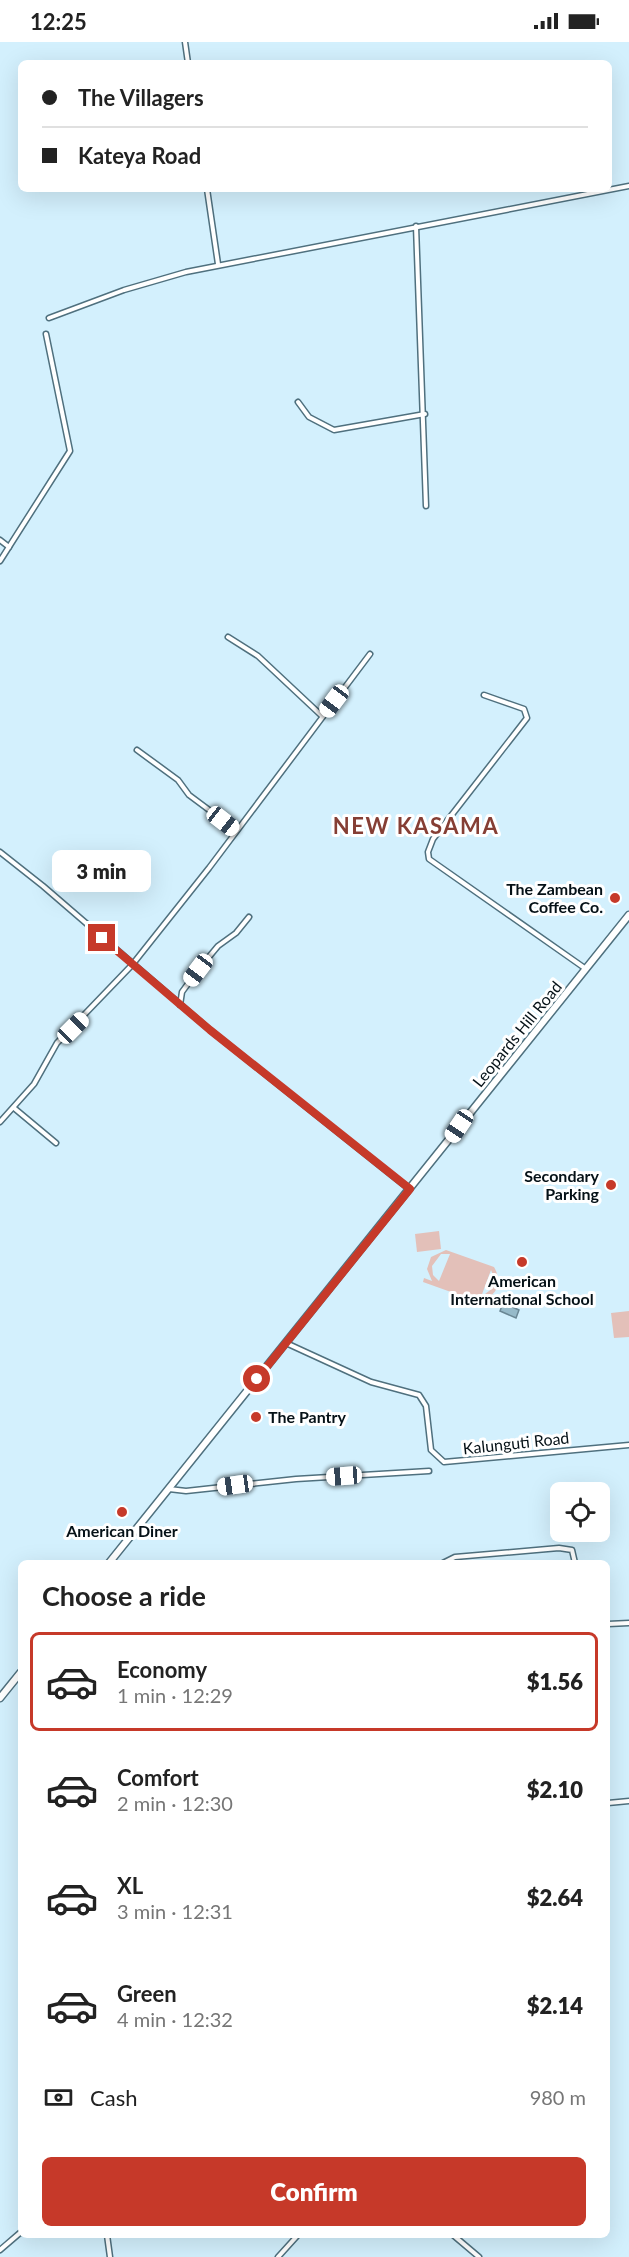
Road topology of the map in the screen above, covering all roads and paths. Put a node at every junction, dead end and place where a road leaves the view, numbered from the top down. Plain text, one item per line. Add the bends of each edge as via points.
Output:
1 (185, 42) edge
2 (188, 60) edge
3 (629, 186) edge
4 (612, 189) edge
5 (207, 192) edge
6 (597, 192) edge
7 (416, 226) junction
8 (218, 264) junction
9 (49, 318) dead end
10 (46, 334) dead end
11 (298, 402) dead end
12 (425, 414) junction
13 (426, 506) dead end
14 (0, 540) edge
15 (9, 547) junction
16 (0, 561) edge
17 (228, 637) dead end
18 (369, 654) dead end
19 (484, 695) dead end
20 (322, 716) junction
21 (137, 750) dead end
22 (236, 831) junction
23 (0, 852) edge
24 (629, 915) edge
25 (249, 917) dead end
26 (132, 965) junction
27 (586, 970) junction
28 (180, 1006) junction
29 (14, 1108) junction
30 (0, 1122) edge
31 (56, 1143) dead end
32 (410, 1189) junction
33 (286, 1343) junction
34 (629, 1445) edge
35 (429, 1471) dead end
36 (169, 1489) junction
37 (111, 1560) edge
38 (449, 1560) edge
39 (574, 1560) edge
40 (610, 1623) edge
41 (629, 1623) edge
42 (18, 1676) edge
43 (0, 1698) edge
44 (629, 1801) edge
45 (610, 1803) edge
46 (18, 2235) edge
47 (107, 2238) edge
48 (295, 2238) edge
49 (457, 2238) edge
50 (0, 2250) edge
51 (110, 2257) edge
52 (278, 2257) edge
53 (479, 2257) edge

1 - 2 street
3 - 4 street
5 - 8 street
6 - 7 street
7 - 8 street
7 - 12 street
8 - 9 street via 143,284
10 - 15 street via 70,451
11 - 12 street via 309,417 334,430
12 - 13 street
14 - 15 street
15 - 16 street
17 - 20 street via 264,662
18 - 20 street
19 - 27 street via 524,709 527,718 434,839 429,859
20 - 22 street
21 - 22 street
22 - 26 street
23 - 26 street
24 - 27 main road, Leopards Hill Road
25 - 28 street via 198,970 182,992
26 - 28 street
26 - 29 street via 57,1043 39,1077
27 - 32 main road, Leopards Hill Road
28 - 32 street
29 - 30 street
29 - 31 street
32 - 33 main road, Leopards Hill Road
33 - 34 street, Kalunguti Road via 371,1382 419,1395 426,1406 431,1450 444,1462
33 - 36 main road, Leopards Hill Road
35 - 36 street via 186,1491
36 - 37 main road, Leopards Hill Road
38 - 39 street via 559,1548 572,1550
40 - 41 street
42 - 43 main road
44 - 45 street
46 - 50 street
47 - 51 street
48 - 52 street
49 - 53 street

